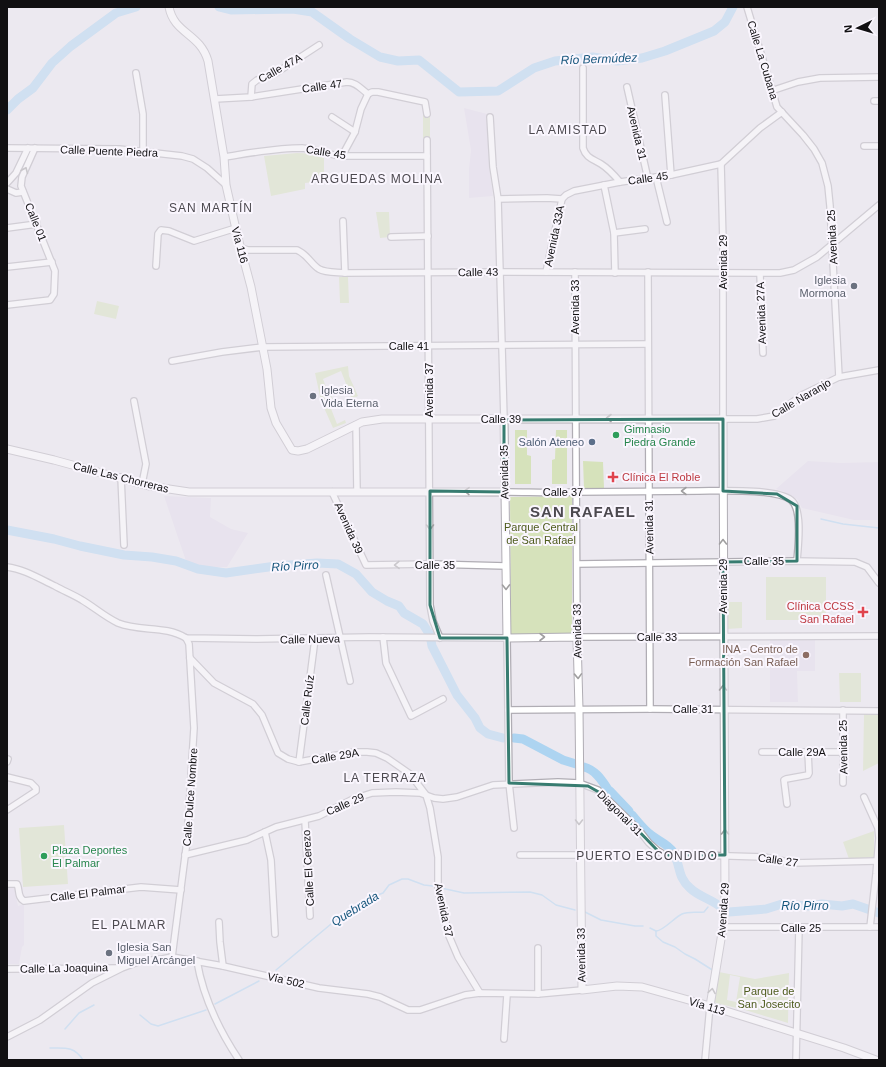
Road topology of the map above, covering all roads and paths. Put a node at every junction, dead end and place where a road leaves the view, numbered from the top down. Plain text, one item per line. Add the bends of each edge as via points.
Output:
1 (169, 7) edge
2 (747, 7) edge
3 (319, 45) dead end
4 (582, 68) dead end
5 (136, 73) dead end
6 (879, 77) edge
7 (627, 87) dead end
8 (772, 91) junction
9 (368, 94) junction
10 (665, 95) dead end
11 (251, 97) junction
12 (215, 99) junction
13 (782, 112) junction
14 (427, 114) dead end
15 (332, 117) dead end
16 (490, 117) dead end
17 (355, 132) junction
18 (427, 140) dead end
19 (864, 146) dead end
20 (879, 146) edge
21 (7, 148) edge
22 (28, 148) junction
23 (35, 148) junction
24 (143, 151) junction
25 (342, 156) junction
26 (427, 156) junction
27 (224, 157) junction
28 (721, 164) junction
29 (671, 175) junction
30 (656, 177) junction
31 (648, 179) junction
32 (620, 182) junction
33 (7, 184) edge
34 (226, 184) junction
35 (604, 185) junction
36 (7, 189) edge
37 (23, 192) junction
38 (498, 199) junction
39 (562, 199) junction
40 (879, 205) edge
41 (343, 221) dead end
42 (667, 222) dead end
43 (37, 224) junction
44 (7, 228) edge
45 (236, 228) junction
46 (645, 229) dead end
47 (614, 233) junction
48 (428, 236) junction
49 (391, 237) dead end
50 (832, 244) junction
51 (241, 248) junction
52 (52, 262) junction
53 (156, 266) dead end
54 (7, 267) edge
55 (428, 272) junction
56 (501, 272) junction
57 (546, 272) junction
58 (575, 272) junction
59 (648, 272) junction
60 (344, 273) junction
61 (616, 273) junction
62 (723, 274) junction
63 (760, 274) junction
64 (7, 305) edge
65 (648, 344) junction
66 (575, 345) junction
67 (429, 346) junction
68 (502, 346) junction
69 (263, 347) junction
70 (763, 353) dead end
71 (172, 361) dead end
72 (879, 370) edge
73 (839, 377) junction
74 (134, 401) dead end
75 (429, 418) junction
76 (576, 418) junction
77 (648, 418) junction
78 (723, 419) junction
79 (504, 420) junction
80 (356, 425) junction
81 (289, 447) joint
82 (7, 449) edge
83 (121, 477) junction
84 (142, 484) junction
85 (357, 491) junction
86 (430, 491) junction
87 (649, 491) junction
88 (723, 491) junction
89 (332, 492) junction
90 (504, 492) junction
91 (576, 492) junction
92 (124, 545) dead end
93 (797, 561) junction
94 (723, 562) junction
95 (650, 563) junction
96 (365, 564) joint
97 (430, 564) junction
98 (577, 564) junction
99 (506, 566) junction
100 (7, 567) edge
101 (326, 575) dead end
102 (879, 584) edge
103 (650, 636) junction
104 (879, 636) edge
105 (383, 637) junction
106 (577, 637) junction
107 (724, 637) junction
108 (186, 638) junction
109 (341, 638) junction
110 (437, 638) junction
111 (507, 638) junction
112 (314, 639) junction
113 (190, 658) junction
114 (350, 681) dead end
115 (443, 699) dead end
116 (579, 709) junction
117 (650, 709) junction
118 (723, 709) junction
119 (508, 710) junction
120 (843, 710) junction
121 (879, 711) edge
122 (762, 752) dead end
123 (808, 752) junction
124 (843, 752) junction
125 (299, 762) junction
126 (7, 777) edge
127 (509, 783) junction
128 (579, 783) junction
129 (843, 783) dead end
130 (426, 795) junction
131 (864, 797) dead end
132 (787, 804) dead end
133 (7, 810) edge
134 (305, 820) junction
135 (514, 828) dead end
136 (265, 832) junction
137 (185, 855) junction
138 (520, 855) dead end
139 (580, 855) junction
140 (680, 855) joint
141 (725, 855) junction
142 (877, 861) junction
143 (7, 884) edge
144 (181, 890) junction
145 (310, 916) dead end
146 (220, 922) dead end
147 (723, 927) junction
148 (870, 927) junction
149 (879, 927) edge
150 (799, 928) junction
151 (275, 934) dead end
152 (538, 948) dead end
153 (172, 957) junction
154 (197, 961) junction
155 (223, 966) junction
156 (122, 968) junction
157 (7, 969) edge
158 (582, 990) junction
159 (480, 993) junction
160 (538, 994) junction
161 (507, 995) junction
162 (710, 1006) junction
163 (796, 1034) junction
164 (7, 1037) edge
165 (504, 1039) dead end
166 (240, 1060) edge
167 (706, 1060) edge
168 (796, 1060) edge
169 (876, 1060) edge

1 - 12 main road, Vía 116 via 175,23 199,43 207,56
2 - 8 street, Calle La Cubana
3 - 11 street, Calle 47A via 276,73 257,80 252,84
4 - 32 street via 583,148 587,156 601,164
5 - 24 street via 142,114
6 - 8 street via 820,78
7 - 31 street, Avenida 31
8 - 13 street, Calle La Cubana via 777,107
9 - 11 street, Calle 47 via 356,84 347,82
9 - 14 street via 378,92 425,102
9 - 17 street
10 - 29 street
11 - 12 street, Calle 47
12 - 27 main road, Vía 116
13 - 28 street via 760,128
13 - 50 street, Avenida 25 via 803,135 822,163 829,192
15 - 17 street
16 - 38 street, Avenida 35
17 - 25 street
18 - 26 street, Avenida 37
19 - 20 street
21 - 22 street, Calle Puente Piedra
22 - 23 street, Calle Puente Piedra
22 - 33 street via 16,173
23 - 24 street, Calle Puente Piedra
37 -> 23 street, Calle 01 via 21,181
24 - 34 street, Calle Puente Piedra via 193,159
25 - 26 street, Calle 45
25 - 27 street, Calle 45 via 302,148
26 - 48 street, Avenida 37
27 - 34 main road, Vía 116
28 - 29 street, Calle 45
28 - 62 street, Avenida 29
29 - 30 street, Calle 45
30 - 31 street, Calle 45
30 - 42 street
31 - 32 street, Calle 45
32 - 35 street, Calle 45
34 - 45 main road, Vía 116
35 - 39 street, Calle 45 via 574,191
35 - 47 street
36 - 37 street via 16,193
37 - 43 street, Calle 01
38 - 39 street
38 - 56 street, Avenida 35
39 - 57 street, Avenida 33A
40 - 50 street, Calle 43
41 - 60 street
43 - 44 street
43 - 52 street, Calle 01
45 - 51 main road, Vía 116
45 - 53 street via 194,241 161,230
46 - 47 street
47 - 61 street
48 - 49 street
48 - 55 street, Avenida 37
50 - 63 street, Calle 43 via 817,257 794,270 786,273
50 - 73 street, Avenida 25
51 - 60 street, Calle 43 via 297,250 321,270
51 - 69 main road, Vía 116 via 252,287
52 - 54 street
52 - 64 street, Calle 01 via 55,271 53,298
55 - 56 street, Calle 43
55 - 60 street, Calle 43
55 - 67 street, Avenida 37
56 - 57 street, Calle 43
56 - 68 street, Avenida 35
57 - 58 street, Calle 43
58 - 61 street, Calle 43
58 - 66 street, Avenida 33
59 - 61 street, Calle 43
59 - 62 street, Calle 43
59 - 65 street, Avenida 31
62 - 63 street, Calle 43
62 - 78 street, Avenida 29
63 - 70 street, Avenida 27A
65 - 66 street, Calle 41
65 - 77 street, Avenida 31
66 - 68 street, Calle 41
66 - 76 street, Avenida 33
67 - 68 street, Calle 41
67 - 69 street, Calle 41
67 - 75 street, Avenida 37
68 - 79 street, Avenida 35
69 - 71 street, Calle 41
69 - 81 main road, Vía 116 via 271,408
72 - 73 street, Calle Naranjo
73 - 78 street, Calle Naranjo via 802,396 774,416
74 - 84 street via 146,464
75 - 79 main road, Calle 39
75 - 80 main road, Calle 39 via 375,419
75 - 86 street, Avenida 37
77 -> 76 main road, Calle 39
76 - 79 main road, Calle 39
76 - 91 street, Avenida 33
77 - 78 main road, Calle 39
77 - 87 street, Avenida 31
78 - 88 main road, Avenida 29
79 - 90 main road, Avenida 35
80 - 81 main road, Calle 39 via 298,452
80 - 85 street, Avenida 39
82 - 83 main road, Calle Las Chorreras
83 - 84 main road, Calle Las Chorreras
83 - 92 street
84 - 89 main road, Calle Las Chorreras via 189,492
85 - 86 main road, Calle 37
85 - 89 main road, Calle 37
90 -> 86 main road, Calle 37
86 -> 97 street, Avenida 37
88 -> 87 street, Calle 37
87 - 91 street, Calle 37
87 - 95 street, Avenida 31
88 - 93 street, Calle 37 via 778,494 792,500 798,511
94 -> 88 main road, Avenida 29
89 - 96 street, Avenida 39
90 - 91 street, Calle 37
90 - 99 main road, Avenida 35
91 - 98 street, Avenida 33
93 - 94 street, Calle 35
93 - 102 street, Calle 35 via 855,562 867,567
94 - 95 street, Calle 35
94 - 107 main road, Avenida 29
95 - 98 street, Calle 35
95 - 103 street, Avenida 31
97 -> 96 street, Calle 35
97 - 99 street, Calle 35
97 - 110 street, Avenida 37 via 430,609
98 - 106 street, Avenida 33
99 -> 111 main road, Avenida 35
100 - 108 street via 29,574 82,599 118,623 167,630
101 - 109 street
103 - 106 street, Calle 33
103 - 107 street, Calle 33
103 - 117 street, Avenida 31
104 - 107 street, Calle 33
105 - 109 street, Calle Nueva
105 - 110 street, Calle Nueva
105 - 115 street via 386,663 411,716
111 -> 106 main road, Calle 33
106 -> 116 main road, Avenida 33
118 -> 107 main road, Avenida 29
108 - 112 street, Calle Nueva
108 - 113 street, Calle Dulce Nombre
109 - 112 street, Calle Nueva
109 - 114 street
110 - 111 street, Calle 33
111 - 119 street, Avenida 35
112 - 125 street, Calle Ruíz
113 - 125 street, Calle 29A via 214,683 253,704 262,715 278,753
113 - 137 street, Calle Dulce Nombre via 194,728
116 - 117 street, Calle 31
116 - 119 street, Calle 31
116 - 128 main road, Avenida 33
117 - 118 street, Calle 31
118 - 120 street, Calle 31
141 -> 118 main road, Avenida 29
119 - 127 street, Avenida 35
120 - 121 street, Calle 31
120 - 124 street, Avenida 25
122 - 123 street, Calle 29A
123 - 124 street, Calle 29A
123 - 132 street via 809,773 784,780
124 - 129 street, Avenida 25
125 - 130 street, Calle 29A via 354,752 376,754 387,758 410,774
126 - 133 street via 31,783 36,791
127 - 128 street, Calle 29
127 - 130 street, Calle 29 via 486,786 457,797 443,799
127 - 135 street, Avenida 35
128 -> 139 main road, Avenida 33
128 - 140 street, Diagonal 31 via 598,790 658,851
130 - 134 street, Calle 29 via 372,793
130 - 159 street, Avenida 37 via 438,857 438,890 447,932 458,957
131 - 142 street via 878,828
134 - 136 street, Calle 29
134 - 145 street, Calle El Cerezo
136 - 137 street, Calle 29 via 247,840
136 - 151 street via 271,860
137 - 144 street, Calle Dulce Nombre
138 - 139 street
139 - 158 main road, Avenida 33
140 - 141 street, Calle 27
141 - 142 street, Calle 27 via 764,857 793,863
141 - 147 main road, Avenida 29
142 - 148 street
143 - 144 street, Calle El Palmar via 17,884 19,896 28,901 141,887
144 - 153 street, Calle Dulce Nombre
146 - 155 street
147 - 150 street, Calle 25
162 -> 147 main road, Avenida 29
148 - 149 street, Calle 25
148 - 150 street, Calle 25
150 - 163 street
152 - 160 street
153 - 154 street, Vía 502
153 - 156 street, Vía 502 via 138,962
154 - 155 street, Vía 502
154 - 166 street via 204,990 216,1019
155 - 159 street, Vía 502 via 319,988 368,994 408,1010 420,1010 465,995
156 - 157 street, Calle La Joaquina
156 - 164 street, Vía 502 via 92,983 40,1020
158 - 160 street, Vía 502
158 - 162 main road, Vía 113 via 635,986
159 - 161 street, Vía 502
160 - 161 street, Vía 502
161 - 165 street
162 - 163 main road, Vía 113
162 - 167 street
163 - 168 street
163 - 169 main road, Vía 113

